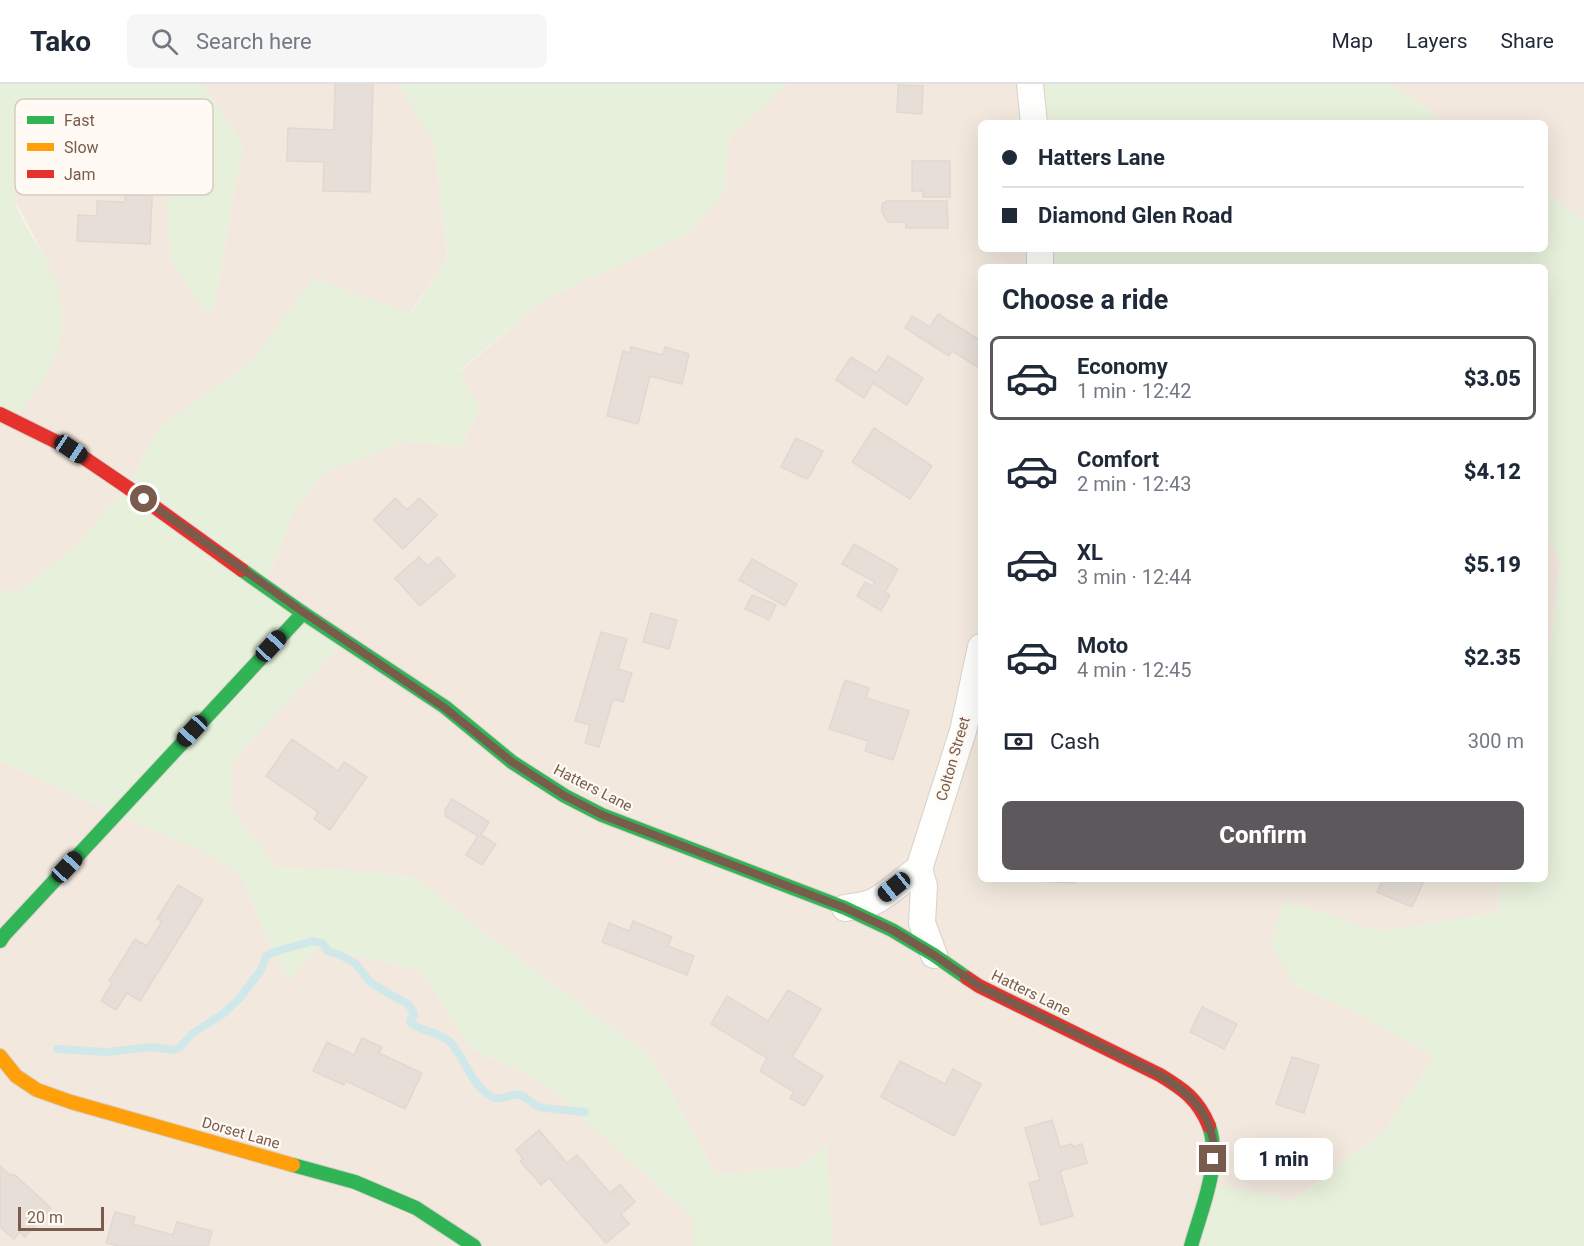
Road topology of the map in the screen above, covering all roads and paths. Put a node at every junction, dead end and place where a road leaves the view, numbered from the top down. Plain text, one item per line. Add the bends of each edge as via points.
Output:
1 (1030, 84) edge
2 (1034, 120) edge
3 (0, 414) edge
4 (303, 612) junction
5 (978, 675) edge
6 (972, 731) edge
7 (919, 869) junction
8 (845, 908) junction
9 (0, 941) edge
10 (934, 955) junction
11 (0, 1056) edge
12 (474, 1246) edge
13 (1191, 1246) edge

1 - 2 street
3 - 4 street, Hatters Lane via 71,449
4 - 8 street, Hatters Lane via 445,708 512,762 565,796 602,815
4 - 9 street
5 - 6 street, Colton Street
6 - 7 street, Colton Street
7 - 8 street via 877,900
7 - 10 street, Colton Street via 924,886 922,923
8 - 10 street, Hatters Lane
10 - 13 street, Hatters Lane via 979,986 1167,1079 1197,1104 1213,1140 1213,1159
11 - 12 street, Dorset Lane via 16,1076 37,1090 355,1182 416,1208

